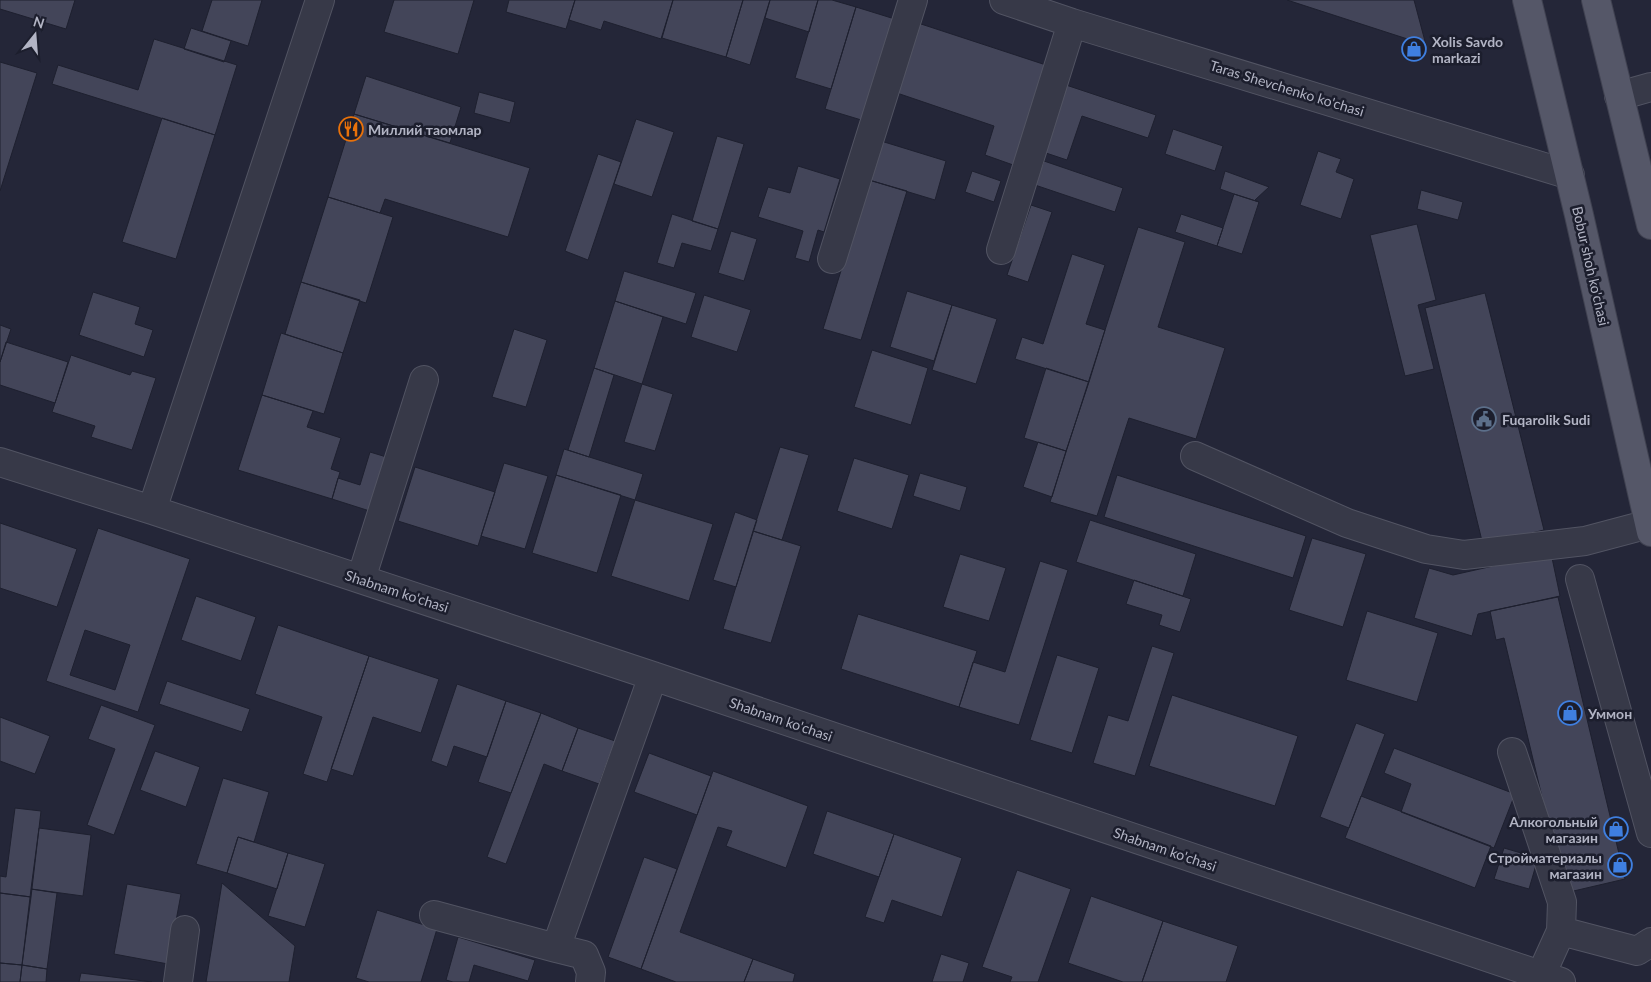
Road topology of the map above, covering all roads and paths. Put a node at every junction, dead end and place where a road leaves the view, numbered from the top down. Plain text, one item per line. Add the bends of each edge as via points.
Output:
1 (320, 0) edge
2 (912, 0) edge
3 (1004, 0) edge
4 (1526, 0) edge
5 (1596, 0) edge
6 (1072, 23) junction
7 (1651, 87) edge
8 (1619, 96) junction
9 (1570, 175) junction
10 (1651, 225) edge
11 (1001, 250) dead end
12 (832, 259) dead end
13 (424, 380) dead end
14 (1195, 456) dead end
15 (0, 462) edge
16 (152, 510) junction
17 (1650, 528) edge
18 (361, 579) junction
19 (1580, 579) dead end
20 (653, 676) junction
21 (1512, 752) dead end
22 (1651, 833) edge
23 (434, 915) dead end
24 (185, 930) dead end
25 (1561, 931) junction
26 (1651, 942) edge
27 (556, 948) junction
28 (1551, 979) edge
29 (178, 982) edge
30 (590, 982) edge

1 - 16 street
2 - 12 street
3 - 6 street, Taras Shevchenko ko'chasi
4 - 9 main road, Bobur shoh ko'chasi
5 - 8 main road
6 - 9 street, Taras Shevchenko ko'chasi
6 - 11 street
7 - 8 street
8 - 10 main road
9 - 17 main road, Bobur shoh ko'chasi
13 - 18 street
14 - 17 street via 1347,522 1426,549 1464,555 1585,541
15 - 16 street, Shabnam ko'chasi
16 - 18 street, Shabnam ko'chasi
18 - 20 street, Shabnam ko'chasi
19 - 22 street
20 - 27 street
20 - 28 street, Shabnam ko'chasi
21 - 25 street via 1562,902
23 - 27 street
24 - 29 street
25 - 26 street via 1637,951
25 - 28 street
27 - 30 street via 584,955 592,972

